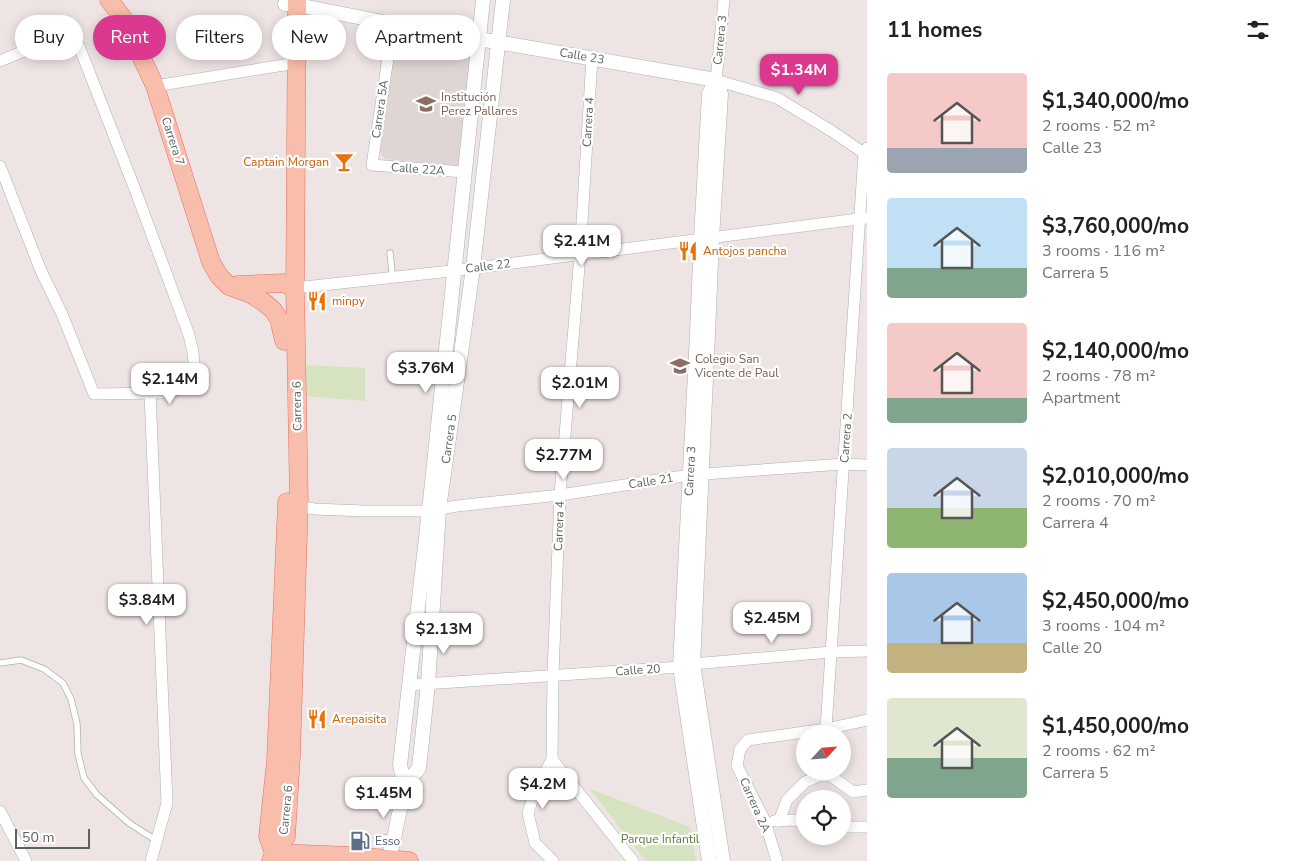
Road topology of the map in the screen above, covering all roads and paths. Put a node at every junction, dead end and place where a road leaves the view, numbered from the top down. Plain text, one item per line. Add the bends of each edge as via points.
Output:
1 (109, 0) edge
2 (483, 0) edge
3 (502, 0) edge
4 (724, 0) edge
5 (291, 2) edge
6 (356, 16) edge
7 (480, 28) edge
8 (480, 38) edge
9 (498, 42) junction
10 (592, 58) junction
11 (388, 60) edge
12 (477, 60) edge
13 (0, 61) edge
14 (290, 64) junction
15 (716, 80) junction
16 (155, 86) junction
17 (866, 150) edge
18 (0, 166) edge
19 (372, 166) joint
20 (464, 172) junction
21 (864, 218) edge
22 (706, 238) junction
23 (390, 253) dead end
24 (580, 254) junction
25 (472, 268) junction
26 (453, 270) junction
27 (392, 272) dead end
28 (228, 286) junction
29 (289, 286) junction
30 (284, 341) junction
31 (150, 393) junction
32 (844, 464) junction
33 (867, 464) edge
34 (696, 475) junction
35 (560, 495) junction
36 (293, 504) junction
37 (434, 510) junction
38 (867, 651) edge
39 (831, 652) junction
40 (0, 663) edge
41 (686, 665) junction
42 (553, 676) junction
43 (428, 684) junction
44 (409, 685) junction
45 (867, 720) edge
46 (826, 725) edge
47 (844, 725) edge
48 (796, 733) edge
49 (552, 760) junction
50 (405, 785) junction
51 (867, 790) edge
52 (0, 811) edge
53 (710, 820) junction
54 (796, 820) edge
55 (765, 821) junction
56 (780, 821) junction
57 (851, 827) edge
58 (867, 827) edge
59 (377, 838) dead end
60 (394, 838) junction
61 (157, 841) junction
62 (272, 857) edge
63 (388, 860) edge
64 (26, 861) edge
65 (151, 861) edge
66 (409, 861) edge
67 (553, 861) edge
68 (633, 861) edge
69 (709, 861) edge
70 (723, 861) edge
71 (777, 861) edge

1 - 16 main road, Carrera 7 via 123,18
2 - 7 street, Carrera 5
3 - 9 street, Carrera 5
4 - 15 street, Carrera 3
5 - 6 street, Calle 23
5 - 14 main road, Carrera 6
8 - 9 street, Calle 23
9 - 10 street, Calle 23
9 - 25 street, Carrera 5
10 - 15 street, Calle 23
10 - 24 street, Carrera 4
11 - 19 street, Carrera 5A
12 - 20 street, Carrera 5
13 - 31 street via 58,37 73,39 79,46 140,201 193,352 195,373 180,389
14 - 16 street
14 - 29 main road, Carrera 6
15 - 17 street, Calle 23 via 777,98
15 - 22 street, Carrera 3 via 721,94
16 - 28 main road, Carrera 7 via 211,262
17 - 21 street, Carrera 2
18 - 31 street via 94,394
19 - 20 street, Calle 22A
20 - 26 street, Carrera 5
21 - 22 street, Calle 22
21 - 32 street, Carrera 2
22 - 24 street, Calle 22
22 - 34 street, Carrera 3
23 - 27 lane
24 - 25 street, Calle 22
24 - 35 street, Carrera 4
25 - 26 street, Calle 22
25 - 37 street, Carrera 5
26 - 29 street, Calle 22
26 - 37 street, Carrera 5
28 - 29 main road, Calle 22
28 - 30 main road via 252,294 273,310 279,319
29 - 30 main road, Carrera 6
29 - 36 main road, Carrera 6
30 - 36 main road, Carrera 6
31 - 61 street via 167,803
32 - 33 street, Calle 21
32 - 34 street, Calle 21
32 - 39 street, Carrera 2
34 - 35 street, Calle 21
34 - 41 street, Carrera 3
35 - 37 street, Calle 21
35 - 42 street, Carrera 4
36 - 37 street, Calle 21 via 314,509
36 - 62 main road, Carrera 6 via 268,836
37 - 43 street, Carrera 5
37 - 44 street, Carrera 5
38 - 39 street, Calle 20
39 - 41 street, Calle 20
39 - 46 street, Carrera 2
40 - 61 lane via 21,660 44,669 63,683 77,724 78,754 84,778 97,795 129,823
41 - 42 street, Calle 20
41 - 53 street, Carrera 3
42 - 43 street, Calle 20
42 - 49 street, Carrera 4
43 - 44 street, Calle 20
43 - 50 street, Carrera 5 via 419,768
44 - 50 street, Carrera 5 via 400,766
45 - 47 street
48 - 55 street, Carrera 2A via 748,740 740,749 737,766
49 - 67 street, Carrera 4 via 528,813 535,843
49 - 68 street
50 - 60 street, Carrera 5
51 - 56 street via 853,792 831,776 819,776 805,782 787,800
52 - 64 street
53 - 69 street, Carrera 3
53 - 70 street, Carrera 3
54 - 56 street
55 - 56 street
55 - 71 street, Carrera 2A
57 - 58 street
59 - 60 lane
60 - 63 street, Carrera 5
61 - 65 street
62 - 63 main road via 355,853
63 - 66 main road

